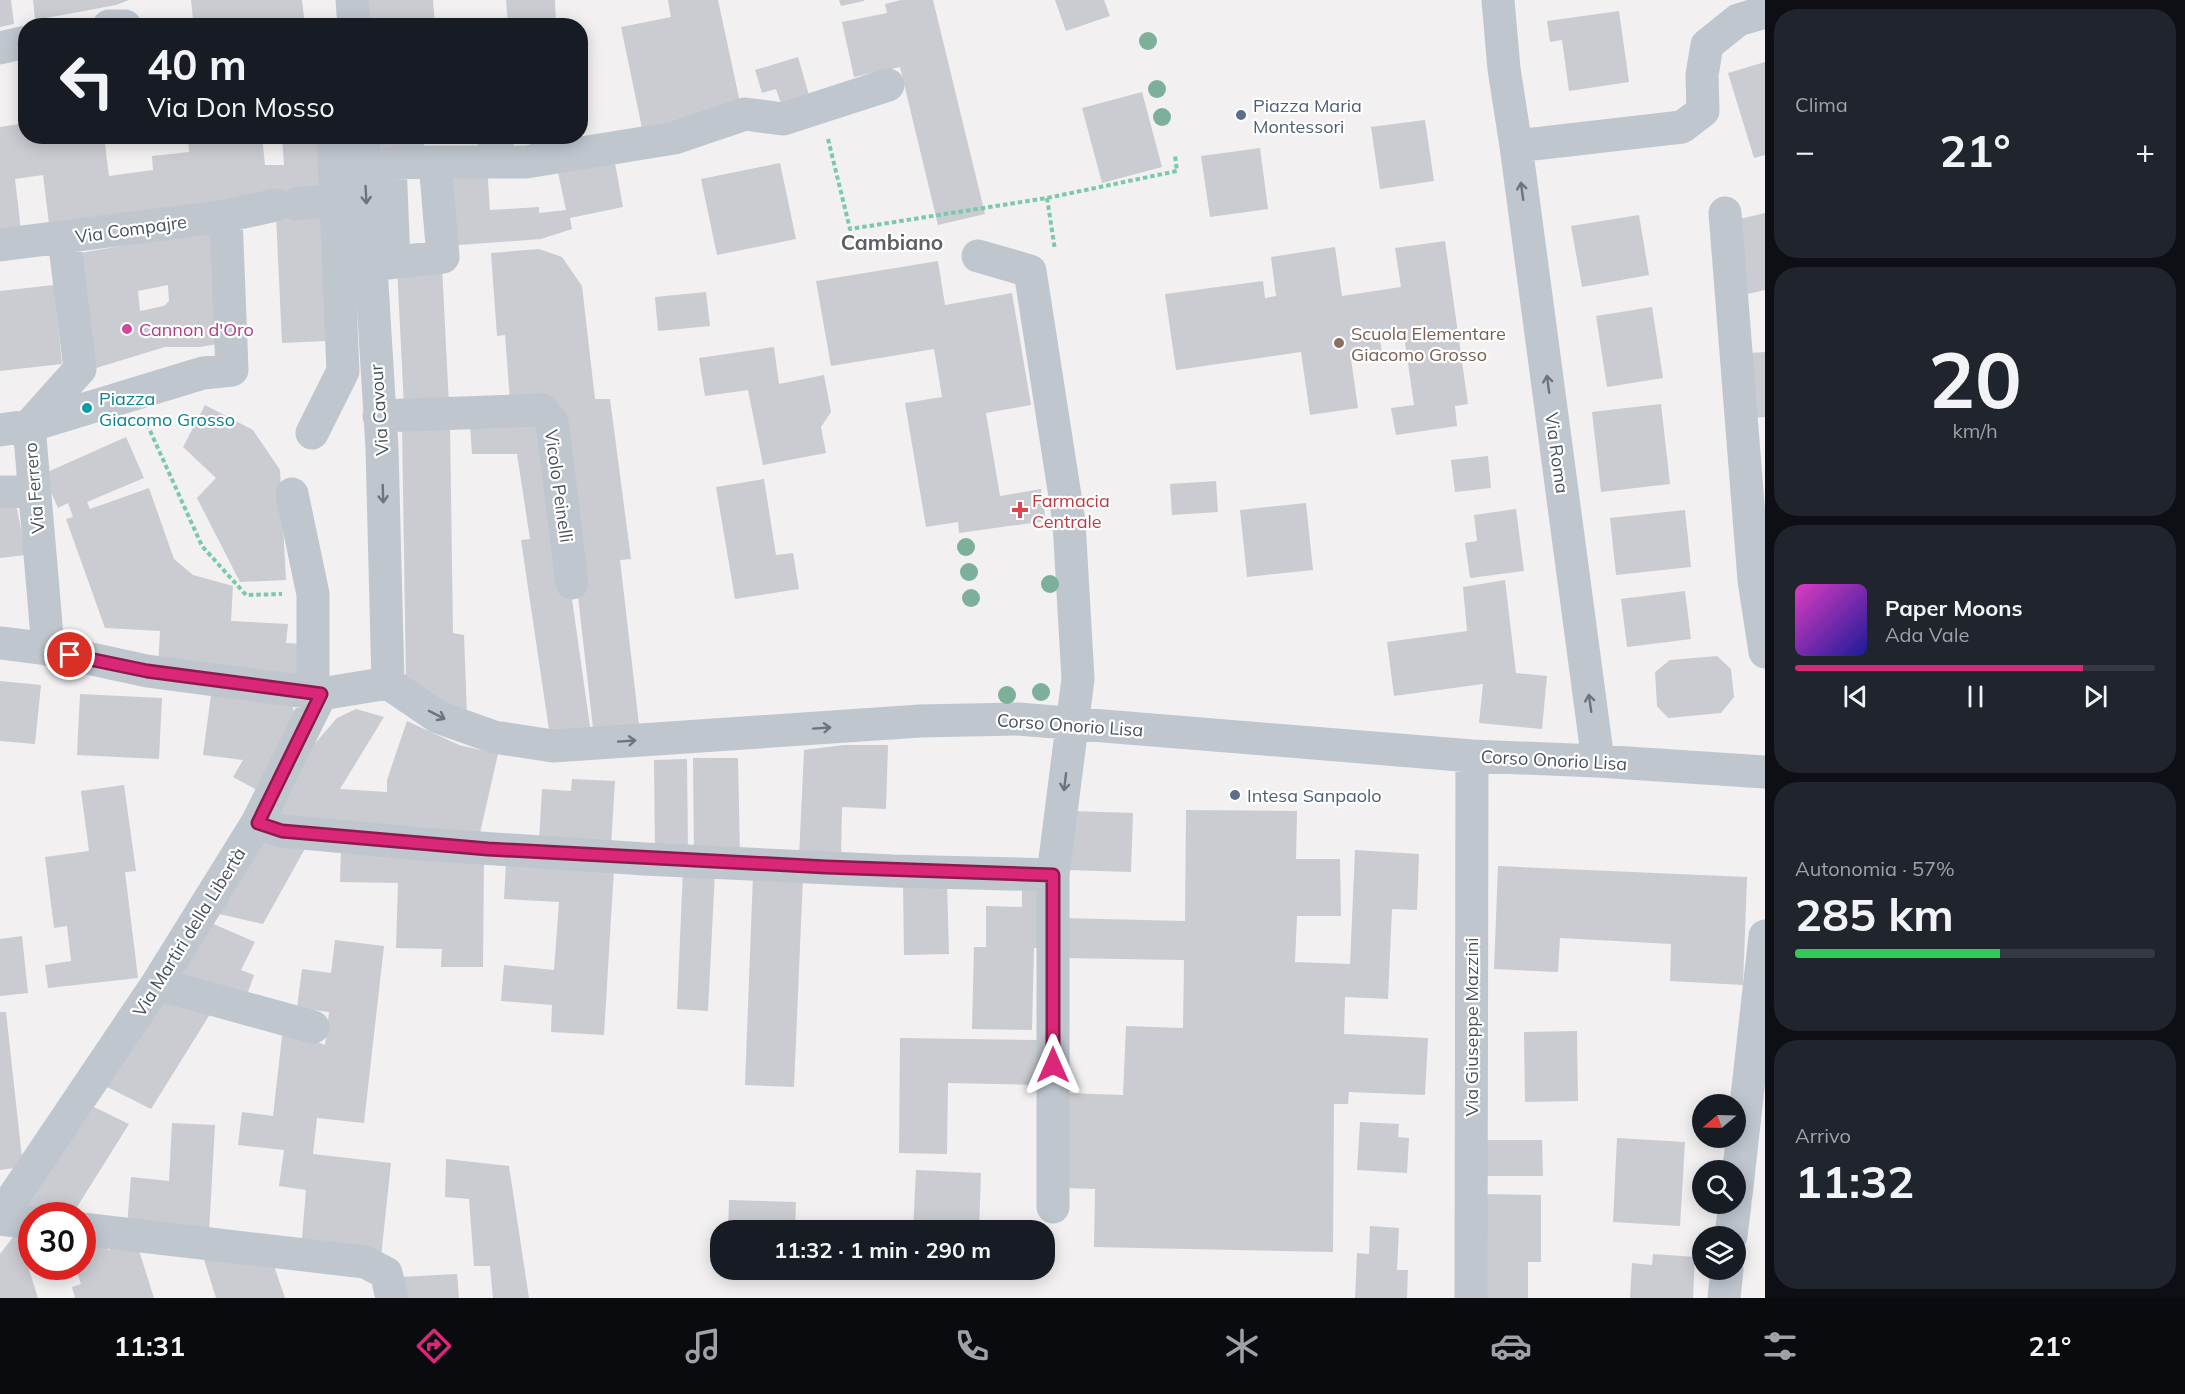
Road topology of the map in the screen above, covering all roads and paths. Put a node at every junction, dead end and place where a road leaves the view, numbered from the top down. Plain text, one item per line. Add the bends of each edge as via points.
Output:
1 (352, 0) edge
2 (1498, 0) edge
3 (1765, 12) edge
4 (353, 18) edge
5 (18, 44) edge
6 (0, 48) edge
7 (888, 85) dead end
8 (819, 107) junction
9 (333, 144) edge
10 (1516, 146) junction
11 (372, 154) edge
12 (1175, 156) dead end
13 (435, 162) junction
14 (336, 200) junction
15 (1725, 213) dead end
16 (226, 216) junction
17 (64, 238) junction
18 (0, 245) edge
19 (978, 256) dead end
20 (382, 264) junction
21 (135, 394) junction
22 (379, 416) junction
23 (15, 428) edge
24 (312, 433) dead end
25 (34, 491) junction
26 (0, 492) edge
27 (292, 494) dead end
28 (572, 583) dead end
29 (313, 594) junction
30 (0, 643) edge
31 (41, 648) junction
32 (1765, 652) edge
33 (388, 684) junction
34 (317, 694) junction
35 (1072, 724) junction
36 (1472, 756) junction
37 (1598, 761) junction
38 (1765, 772) edge
39 (258, 823) junction
40 (1053, 875) junction
41 (1765, 936) edge
42 (157, 984) junction
43 (313, 1027) dead end
44 (1740, 1160) edge
45 (1053, 1207) dead end
46 (0, 1218) edge
47 (18, 1221) edge
48 (96, 1231) edge
49 (1726, 1280) edge
50 (392, 1298) edge
51 (1471, 1298) edge
52 (1724, 1298) edge

1 - 4 street
2 - 10 street, Via Roma
3 - 10 street via 1738,20 1707,45 1702,111 1682,127
5 - 6 street
7 - 8 street
8 - 12 path via 850,229 1047,198 1177,171
8 - 13 street via 783,119 745,114 674,138 526,162
9 - 14 street
37 -> 10 street, Via Roma
11 - 13 street
11 - 20 street, Via Cavour
13 - 20 street via 443,257
14 - 16 street, Via Compajre
14 - 24 street via 343,371
15 - 32 street via 1754,580
16 - 17 street, Via Compajre
16 - 21 street via 232,370 203,373
17 - 18 street, Via Compajre
17 - 23 street, Via Ferrero via 80,369
19 - 35 street via 1030,271 1070,522 1078,679
20 - 22 street, Via Cavour
21 - 23 street
21 - 29 path via 202,546 246,595
22 - 28 street, Vicolo Peinelli via 542,410 552,422
22 -> 33 street, Via Cavour
23 - 25 street, Via Ferrero
25 - 26 street
25 - 31 street, Via Ferrero via 47,636
27 - 29 street
29 - 34 street
30 - 31 street
31 - 34 street via 147,671
33 - 34 street
33 -> 35 street, Corso Onorio Lisa via 438,717 494,737 553,746 920,721 1018,718
34 - 39 street, Via Martiri della Libertà
35 - 36 street, Corso Onorio Lisa
35 -> 40 street
36 - 37 street, Corso Onorio Lisa
36 - 51 street, Via Giuseppe Mazzini
37 - 38 street, Corso Onorio Lisa
39 - 40 street via 282,831 433,845 893,871
39 - 42 street, Via Martiri della Libertà
40 - 45 street
41 - 44 street
42 - 43 street
42 - 46 street, Via Martiri della Libertà
46 - 47 street
48 - 50 street via 365,1262 386,1273
49 - 52 street

